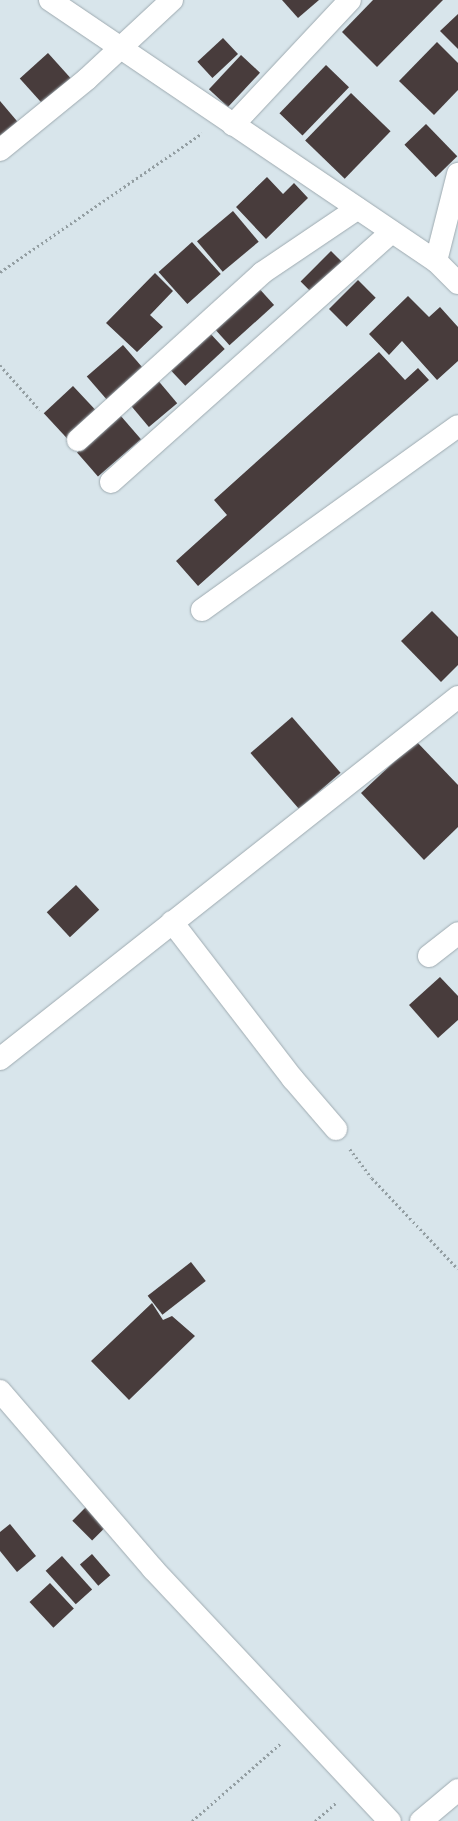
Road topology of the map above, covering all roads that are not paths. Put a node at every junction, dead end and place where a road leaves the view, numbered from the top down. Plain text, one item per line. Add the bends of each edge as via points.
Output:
1 (50, 0) edge
2 (172, 0) edge
3 (350, 0) edge
4 (120, 48) junction
5 (228, 121) junction
6 (0, 150) edge
7 (458, 174) edge
8 (357, 209) junction
9 (392, 232) junction
10 (436, 261) junction
11 (458, 283) edge
12 (458, 426) edge
13 (78, 440) dead end
14 (111, 482) dead end
15 (202, 610) dead end
16 (458, 697) edge
17 (172, 922) junction
18 (458, 933) edge
19 (429, 956) dead end
20 (0, 1059) edge
21 (336, 1129) road end
22 (0, 1391) edge
23 (458, 1790) edge
24 (423, 1820) edge
25 (390, 1821) edge

1 - 4 street
2 - 4 street
3 - 5 street
4 - 5 street
4 - 6 street
5 - 8 street
7 - 10 street
8 - 9 street
8 - 13 street via 262,274
9 - 10 street
9 - 14 street
10 - 11 street
12 - 15 street
16 - 17 street
17 - 20 street
17 - 21 street via 293,1079
18 - 19 street
22 - 25 street via 153,1569
23 - 24 street

